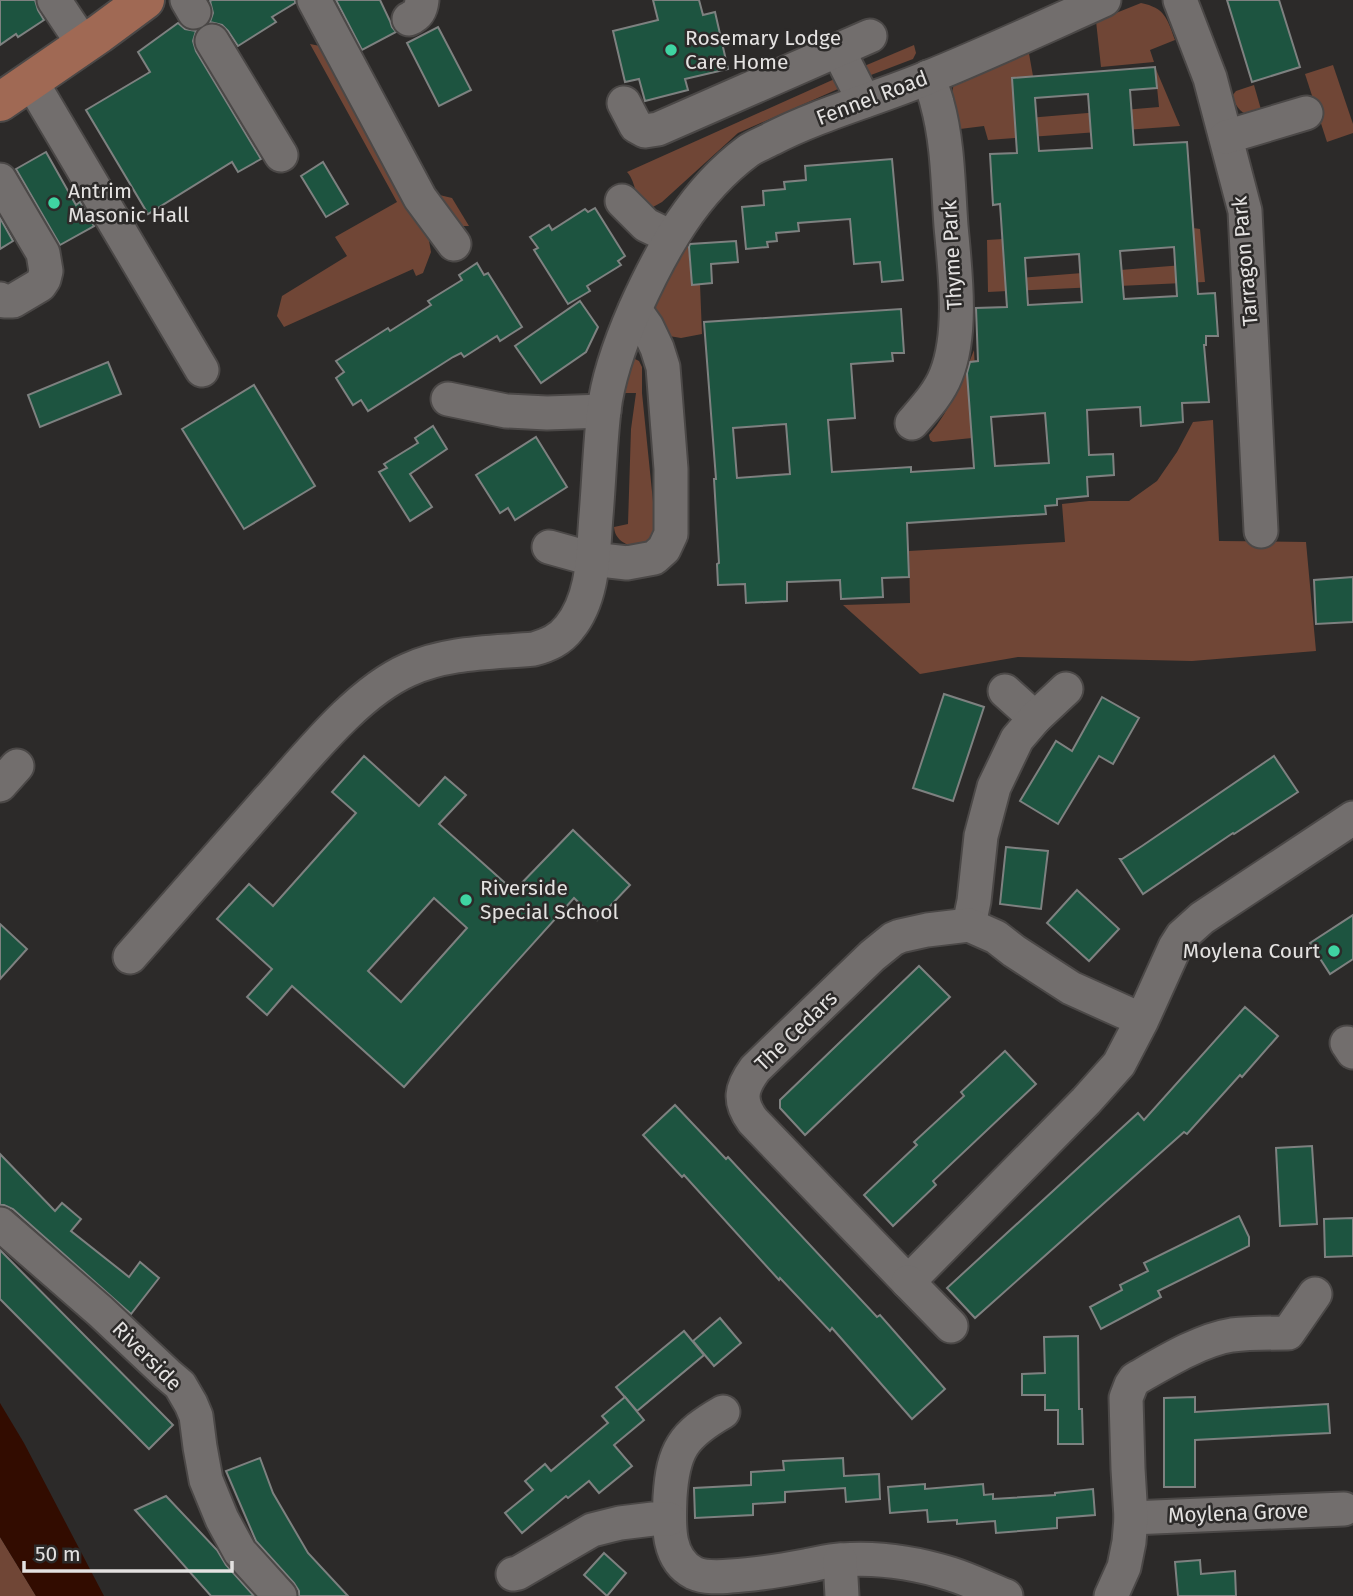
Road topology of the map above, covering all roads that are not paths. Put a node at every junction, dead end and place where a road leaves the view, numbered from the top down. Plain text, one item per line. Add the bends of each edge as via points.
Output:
1 (54, 0) edge
2 (145, 0) edge
3 (314, 0) edge
4 (1104, 0) edge
5 (1180, 0) edge
6 (870, 36) dead end
7 (212, 41) dead end
8 (84, 45) junction
9 (838, 50) junction
10 (928, 78) junction
11 (31, 80) junction
12 (864, 101) junction
13 (0, 102) edge
14 (624, 103) dead end
15 (1306, 113) dead end
16 (1226, 137) junction
17 (281, 155) dead end
18 (0, 180) edge
19 (622, 201) dead end
20 (671, 237) junction
21 (454, 244) dead end
22 (0, 299) edge
23 (635, 310) junction
24 (202, 370) dead end
25 (448, 399) dead end
26 (604, 411) junction
27 (912, 423) dead end
28 (1261, 531) dead end
29 (549, 547) dead end
30 (592, 559) junction
31 (1066, 689) dead end
32 (1005, 691) dead end
33 (1035, 718) junction
34 (1353, 818) edge
35 (968, 925) junction
36 (130, 957) dead end
37 (1142, 1020) junction
38 (0, 1224) edge
39 (908, 1282) junction
40 (1315, 1294) dead end
41 (951, 1326) dead end
42 (723, 1412) dead end
43 (1344, 1509) dead end
44 (1131, 1518) junction
45 (669, 1519) junction
46 (840, 1560) junction
47 (513, 1574) dead end
48 (280, 1596) edge
49 (842, 1596) edge
50 (1006, 1596) edge
51 (1111, 1596) edge

1 - 8 street
2 - 8 main road
3 - 21 street via 420,198
4 - 10 street, Fennel Road
5 - 16 street, Tarragon Park via 1210,78
6 - 9 street
7 - 17 street
8 - 11 main road
9 - 12 street
9 - 14 street via 658,129 645,131 636,126
10 - 12 street, Fennel Road
10 - 27 street, Thyme Park via 943,131 955,329 946,376
11 - 13 main road
11 - 24 street
12 - 20 street, Fennel Road via 750,150 707,188
15 - 16 street
16 - 28 street, Tarragon Park via 1244,211
18 - 22 street via 43,253 46,271 40,285 13,301
19 - 20 street via 646,225
20 - 23 street, Fennel Road
23 - 26 street, Fennel Road via 611,373
23 - 30 street via 648,327 663,368 671,534 654,558 627,563
25 - 26 street via 506,411
26 - 30 street, Fennel Road
29 - 30 street
30 - 36 street, Fennel Road via 581,608 556,640 534,649 433,661 405,671 366,697 321,741
31 - 33 street
32 - 33 street
33 - 35 street via 1017,739 993,787
34 - 37 street via 1191,927 1175,947
35 - 37 street via 996,937 1071,988
35 - 39 street, The Cedars via 892,939 755,1069 743,1090 753,1121
37 - 39 street via 1103,1083
38 - 48 street, Riverside via 180,1385 196,1416 206,1480 222,1519 240,1552
39 - 41 street, The Cedars
40 - 44 street via 1288,1333 1216,1339 1130,1385 1126,1398
42 - 45 street via 694,1432 679,1450 671,1477
43 - 44 street, Moylena Grove
44 - 51 street via 1124,1567
45 - 46 street via 677,1556 702,1576 749,1575
45 - 47 street via 592,1530
46 - 49 street
46 - 50 street via 908,1563 953,1574

